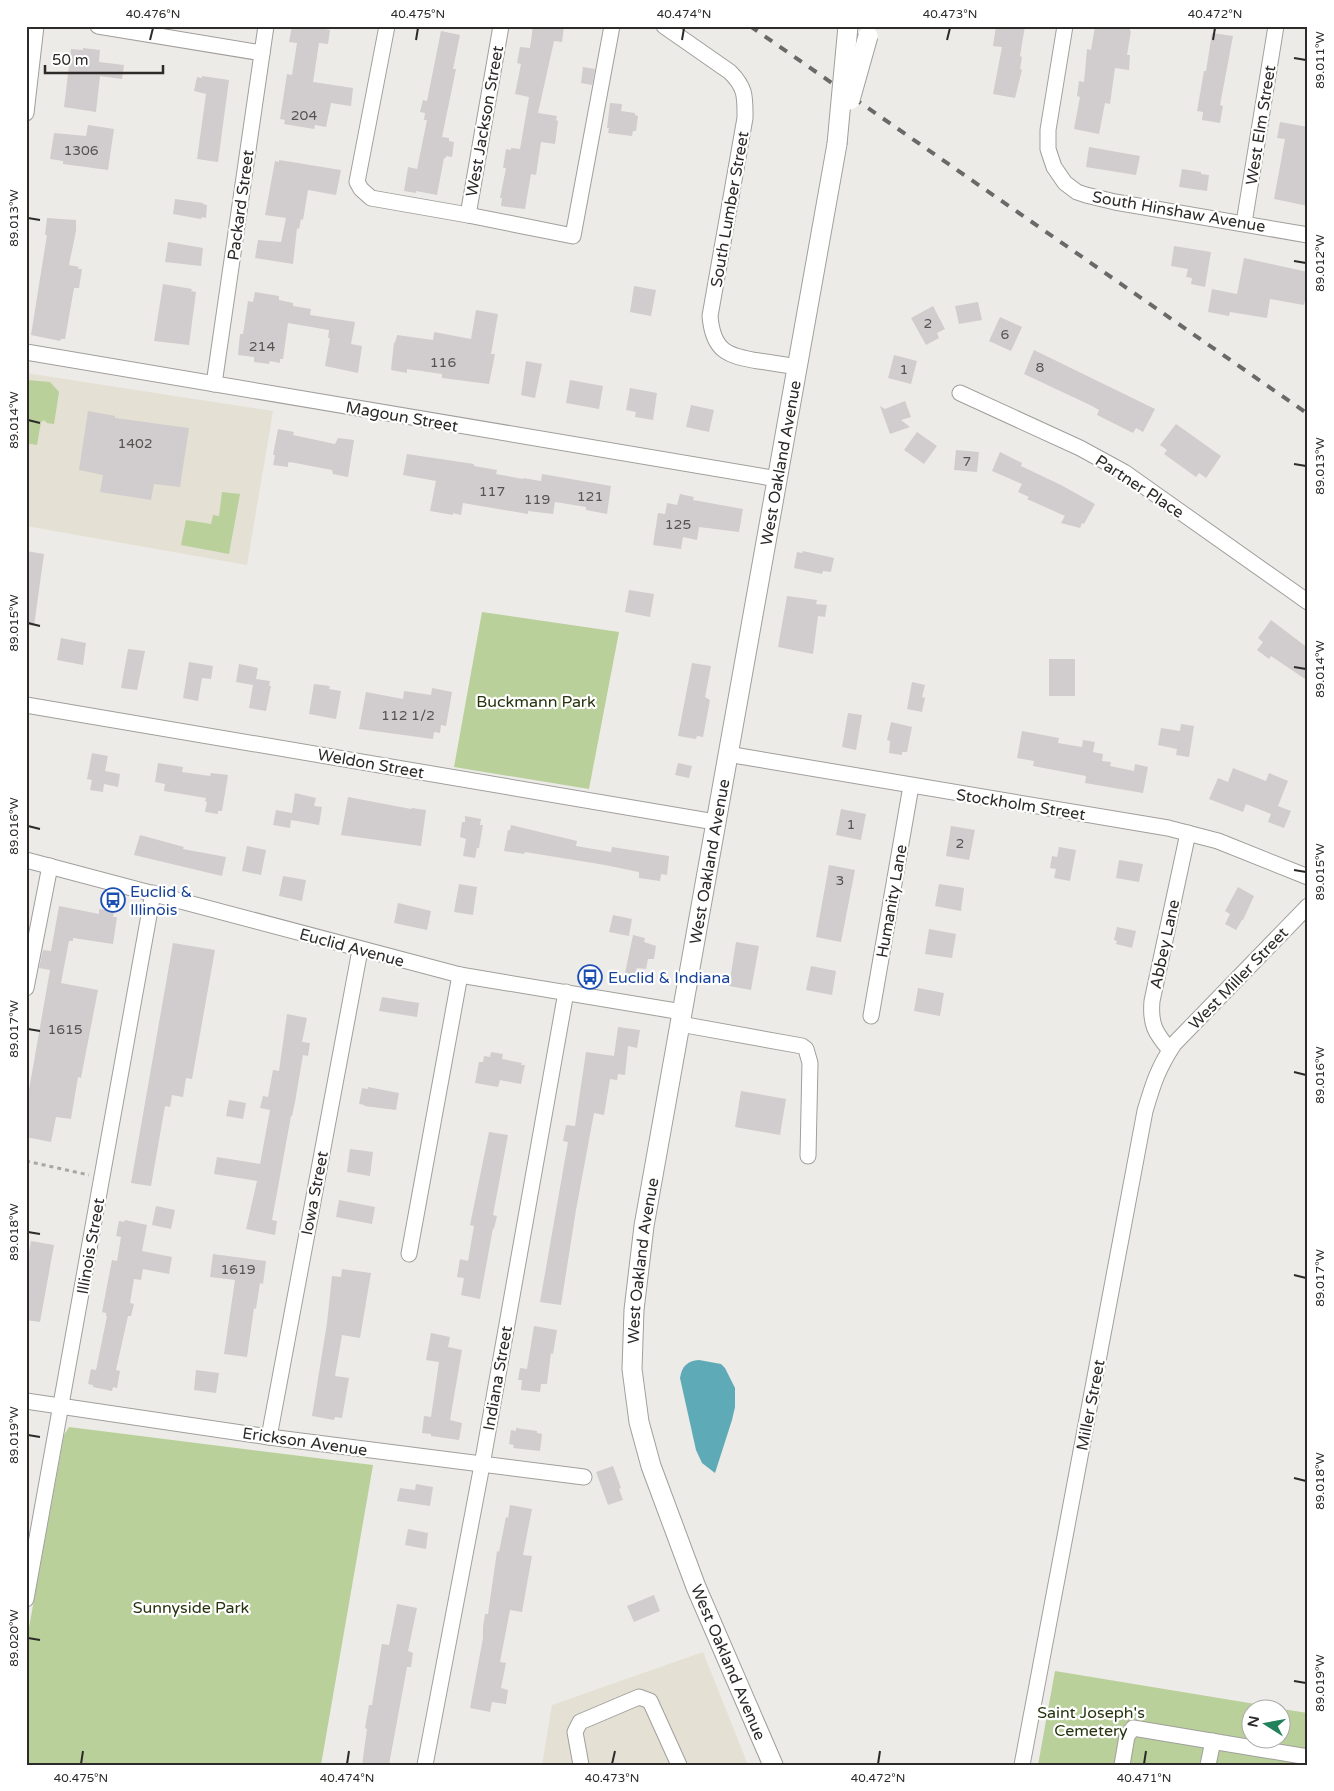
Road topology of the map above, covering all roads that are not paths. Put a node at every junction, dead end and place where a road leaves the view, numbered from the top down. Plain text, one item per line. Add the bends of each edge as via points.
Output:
1 (36, 26) edge
2 (98, 26) edge
3 (266, 26) edge
4 (387, 26) edge
5 (501, 26) edge
6 (612, 26) edge
7 (664, 26) edge
8 (848, 26) edge
9 (1064, 26) edge
10 (1276, 26) edge
11 (869, 31) edge
12 (262, 53) junction
13 (26, 113) edge
14 (837, 144) junction
15 (468, 215) junction
16 (1244, 223) junction
17 (1308, 235) edge
18 (26, 352) edge
19 (798, 367) junction
20 (214, 384) junction
21 (960, 393) dead end
22 (778, 479) junction
23 (1308, 602) edge
24 (26, 705) edge
25 (727, 754) junction
26 (911, 786) junction
27 (715, 822) junction
28 (1188, 833) junction
29 (26, 860) edge
30 (50, 866) junction
31 (1308, 877) edge
32 (153, 893) junction
33 (1308, 906) edge
34 (360, 950) junction
35 (460, 975) junction
36 (26, 988) edge
37 (566, 992) junction
38 (871, 1016) dead end
39 (681, 1018) junction
40 (1170, 1050) junction
41 (808, 1156) dead end
42 (409, 1254) dead end
43 (26, 1401) edge
44 (61, 1407) junction
45 (269, 1437) junction
46 (482, 1465) junction
47 (584, 1477) dead end
48 (26, 1599) edge
49 (1213, 1741) junction
50 (1300, 1759) edge
51 (425, 1765) edge
52 (581, 1765) edge
53 (679, 1765) edge
54 (772, 1765) edge
55 (1022, 1765) edge
56 (1122, 1765) edge
57 (1208, 1765) edge

1 - 13 street
2 - 12 street
3 - 12 street, Packard Street
4 - 15 street via 357,182 371,198
5 - 15 street, West Jackson Street
6 - 15 street via 573,236
7 - 19 street, South Lumber Street via 730,72 745,96 745,118 710,316 711,328 716,340 733,356
8 - 14 main road, West Oakland Avenue, bridge
9 - 16 street, South Hinshaw Avenue via 1048,149 1065,184 1077,192 1115,202
10 - 16 street, West Elm Street
11 - 14 main road, bridge
12 - 20 street, Packard Street
14 - 19 main road, West Oakland Avenue
16 - 17 street, South Hinshaw Avenue
18 - 20 street, Magoun Street
19 - 22 main road, West Oakland Avenue
20 - 22 street, Magoun Street
21 - 23 street, Partner Place via 1080,448 1124,472
22 - 25 main road, West Oakland Avenue
24 - 27 street, Weldon Street
25 - 26 street, Stockholm Street
25 - 27 main road, West Oakland Avenue
26 - 28 street, Stockholm Street
26 - 38 street, Humanity Lane
27 - 39 main road, West Oakland Avenue
28 - 31 street, Stockholm Street
28 - 40 street, Abbey Lane via 1152,1001 1154,1028
29 - 30 street, Euclid Avenue
30 - 32 street, Euclid Avenue
30 - 36 street
32 - 34 street, Euclid Avenue
32 - 44 street, Illinois Street
33 - 40 street, West Miller Street
34 - 35 street, Euclid Avenue
34 - 45 street, Iowa Street
35 - 37 street, Euclid Avenue
35 - 42 street
37 - 39 street, Euclid Avenue
37 - 46 street, Indiana Street
39 - 41 street, Euclid Avenue via 806,1049 810,1062
39 - 54 main road, West Oakland Avenue via 644,1226 634,1310 632,1368 639,1422 651,1466 696,1586
40 - 55 street, Miller Street via 1158,1069 1145,1112
43 - 44 street, Erickson Avenue
44 - 45 street, Erickson Avenue
44 - 48 street, Illinois Street
45 - 46 street, Erickson Avenue
46 - 47 street, Erickson Avenue
46 - 51 street, Indiana Street
49 - 50 street
49 - 56 street via 1134,1728 1127,1736
49 - 57 street
52 - 53 street via 575,1732 580,1722 639,1697 650,1701

